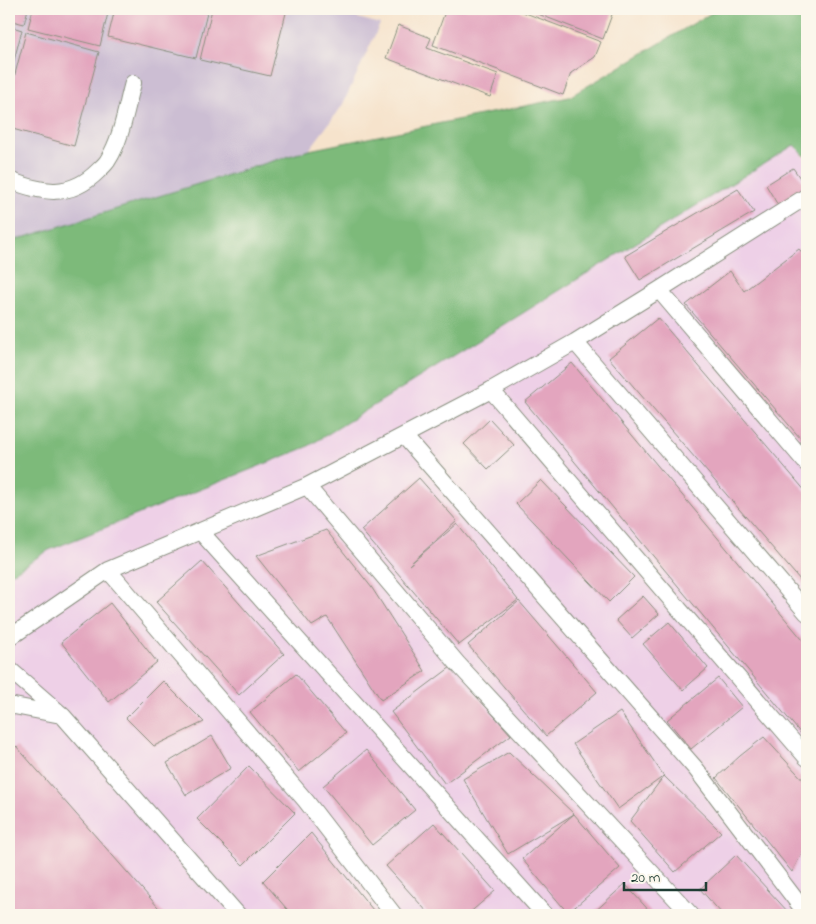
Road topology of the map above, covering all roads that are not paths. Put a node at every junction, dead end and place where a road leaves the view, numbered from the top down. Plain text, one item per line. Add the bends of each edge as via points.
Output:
1 (133, 83) dead end
2 (9, 180) edge
3 (807, 196) edge
4 (659, 290) junction
5 (575, 342) junction
6 (491, 390) junction
7 (404, 436) junction
8 (807, 464) edge
9 (307, 486) junction
10 (200, 531) junction
11 (108, 570) junction
12 (807, 613) edge
13 (9, 638) edge
14 (9, 669) edge
15 (9, 705) edge
16 (63, 716) junction
17 (807, 758) edge
18 (806, 912) edge
19 (238, 915) edge
20 (394, 915) edge
21 (545, 915) edge
22 (691, 915) edge

1 - 2 lane via 108,161 87,182 72,189 52,191 28,188
3 - 4 lane
4 - 5 lane
4 - 8 lane
5 - 6 lane
5 - 12 lane
6 - 7 lane
6 - 17 lane
7 - 9 lane
7 - 18 lane via 696,769
9 - 10 lane
9 - 22 lane via 457,663
10 - 11 lane
10 - 21 lane
11 - 13 lane
11 - 20 lane via 306,801
14 - 16 lane
15 - 16 lane
16 - 19 lane

